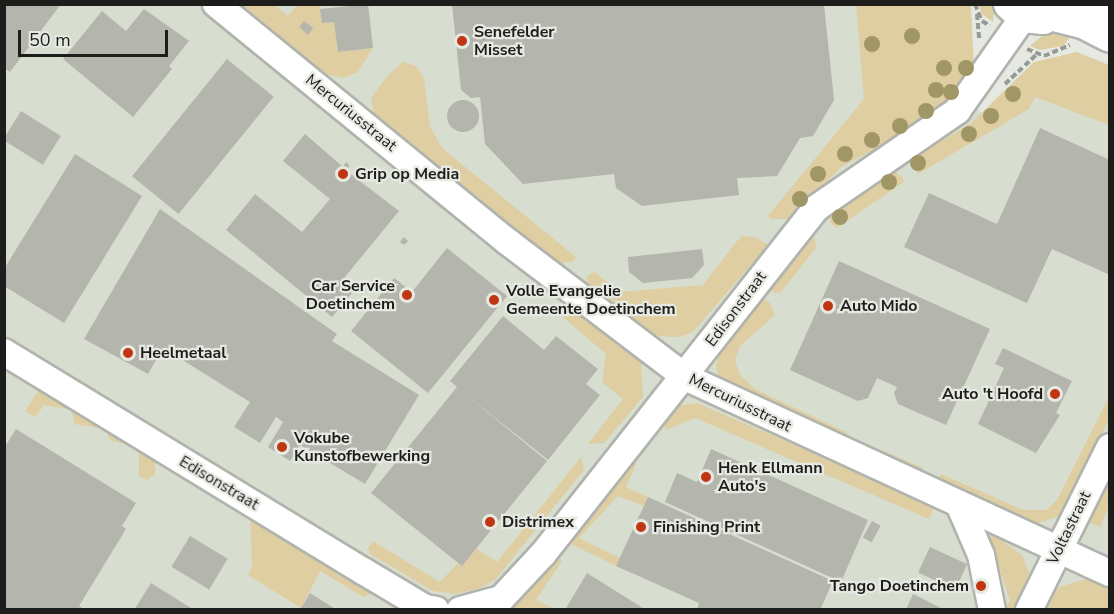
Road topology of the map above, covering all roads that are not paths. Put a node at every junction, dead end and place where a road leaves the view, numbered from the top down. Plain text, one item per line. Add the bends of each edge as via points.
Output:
1 (216, 4) edge
2 (1098, 4) edge
3 (1039, 10) edge
4 (1110, 11) edge
5 (1110, 36) edge
6 (4, 352) edge
7 (685, 377) junction
8 (1110, 447) edge
9 (960, 504) junction
10 (1059, 551) junction
11 (1110, 573) edge
12 (436, 609) edge
13 (471, 609) edge
14 (992, 609) edge
15 (1029, 609) edge

1 - 7 street, Mercuriusstraat via 508,242
2 - 4 main road
3 - 5 main road via 1085,23
3 - 7 street, Edisonstraat via 957,111 815,209
6 - 12 street, Edisonstraat via 425,608
7 - 9 street, Mercuriusstraat
7 - 13 street, Edisonstraat via 543,554 501,599
8 - 10 street, Voltastraat
9 - 10 street, Mercuriusstraat
9 - 14 street via 981,555
10 - 11 street, Mercuriusstraat
10 - 15 street, Voltastraat

